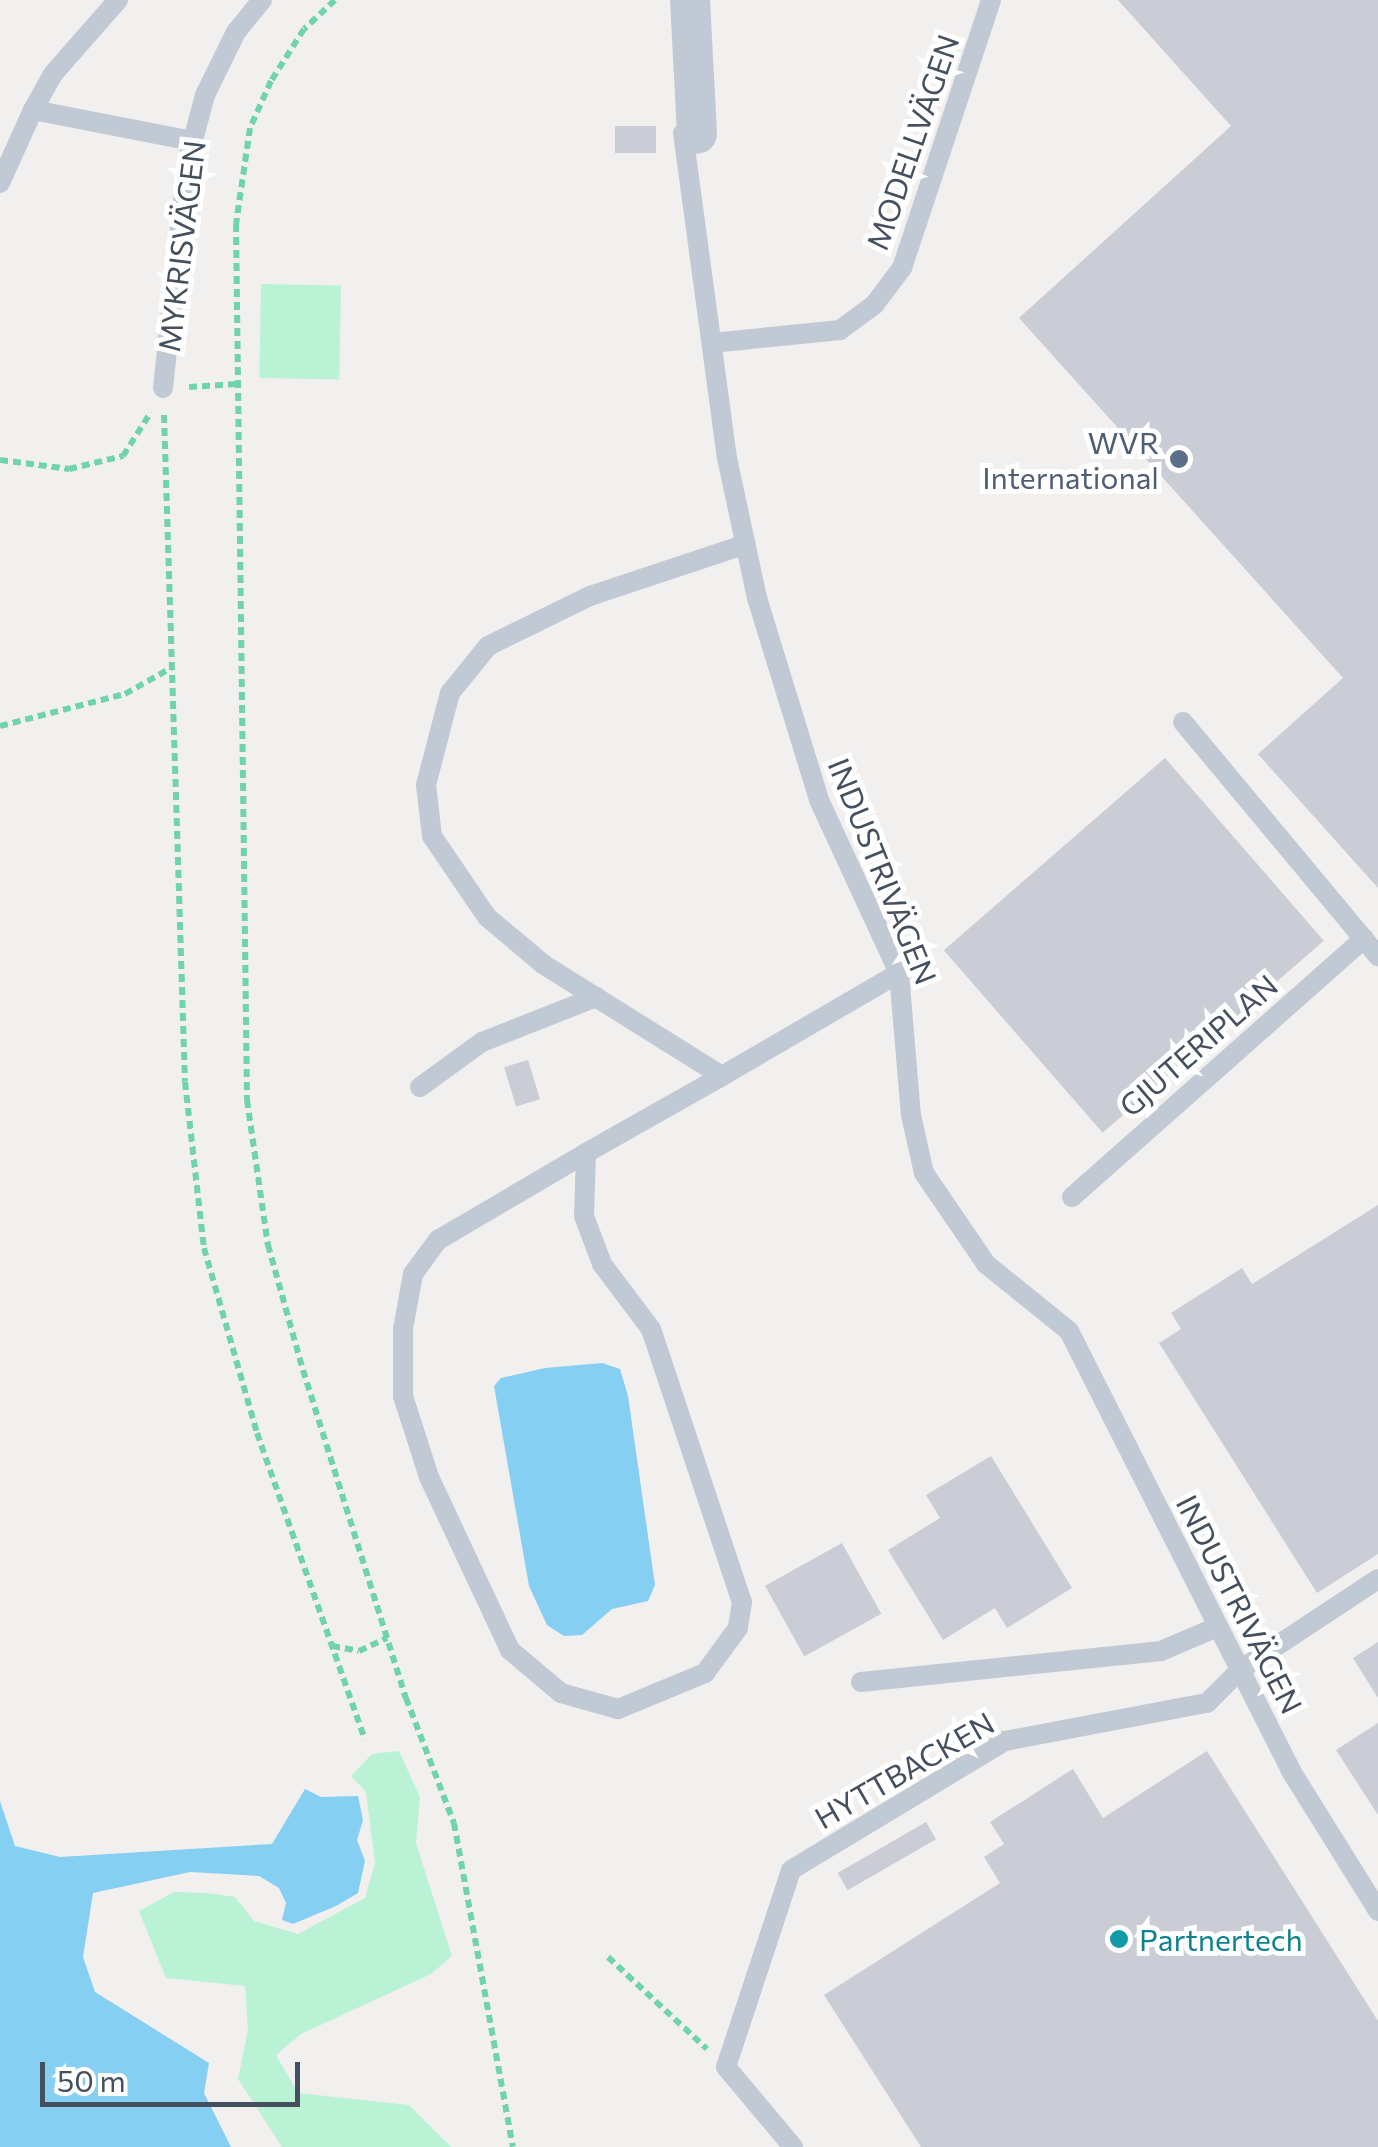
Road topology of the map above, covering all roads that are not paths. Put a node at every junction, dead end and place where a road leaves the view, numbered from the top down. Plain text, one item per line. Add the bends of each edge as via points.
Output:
1 (118, 0) edge
2 (262, 0) edge
3 (689, 0) edge
4 (991, 0) edge
5 (33, 110) junction
6 (690, 134) joint
7 (193, 141) junction
8 (0, 183) edge
9 (712, 343) junction
10 (163, 388) road end
11 (746, 544) junction
12 (1182, 722) dead end
13 (1364, 939) junction
14 (1378, 956) edge
15 (898, 973) junction
16 (596, 997) junction
17 (722, 1076) junction
18 (420, 1087) dead end
19 (586, 1153) junction
20 (1072, 1197) dead end
21 (1378, 1579) edge
22 (1217, 1626) junction
23 (1240, 1670) junction
24 (862, 1682) dead end
25 (1303, 1790) junction
26 (1378, 1888) edge
27 (1378, 1911) edge
28 (793, 2147) edge

1 - 5 lane via 53,74
2 - 7 lane, MYKRISVÄGEN via 236,32 205,95
3 - 6 street
4 - 9 lane, MODELLVÄGEN via 902,268 874,305 840,330
5 - 7 lane
5 - 8 lane
6 - 9 lane, INDUSTRIVÄGEN
7 - 10 lane, MYKRISVÄGEN
9 - 11 lane, INDUSTRIVÄGEN
11 - 15 lane, INDUSTRIVÄGEN via 818,800
11 - 16 lane via 590,596 488,646 450,693 434,738 426,785 432,836 458,882 543,964
12 - 13 lane
13 - 14 lane
13 - 20 lane, GJUTERIPLAN
15 - 17 lane
15 - 22 lane, INDUSTRIVÄGEN via 924,1173 986,1264 1068,1331
16 - 17 lane
16 - 18 lane via 482,1042
17 - 19 lane
19 - 19 lane via 438,1240 413,1274 403,1329 403,1396 430,1477 510,1650 562,1693 618,1709 705,1674 738,1628 742,1602 651,1329 602,1264 584,1216
21 - 23 lane, HYTTBACKEN
22 - 23 lane, INDUSTRIVÄGEN
22 - 24 lane via 1161,1651
23 - 25 lane, INDUSTRIVÄGEN
23 - 28 lane, HYTTBACKEN via 1207,1703 1006,1740 791,1870 726,2068
25 - 26 lane
25 - 27 lane, INDUSTRIVÄGEN

